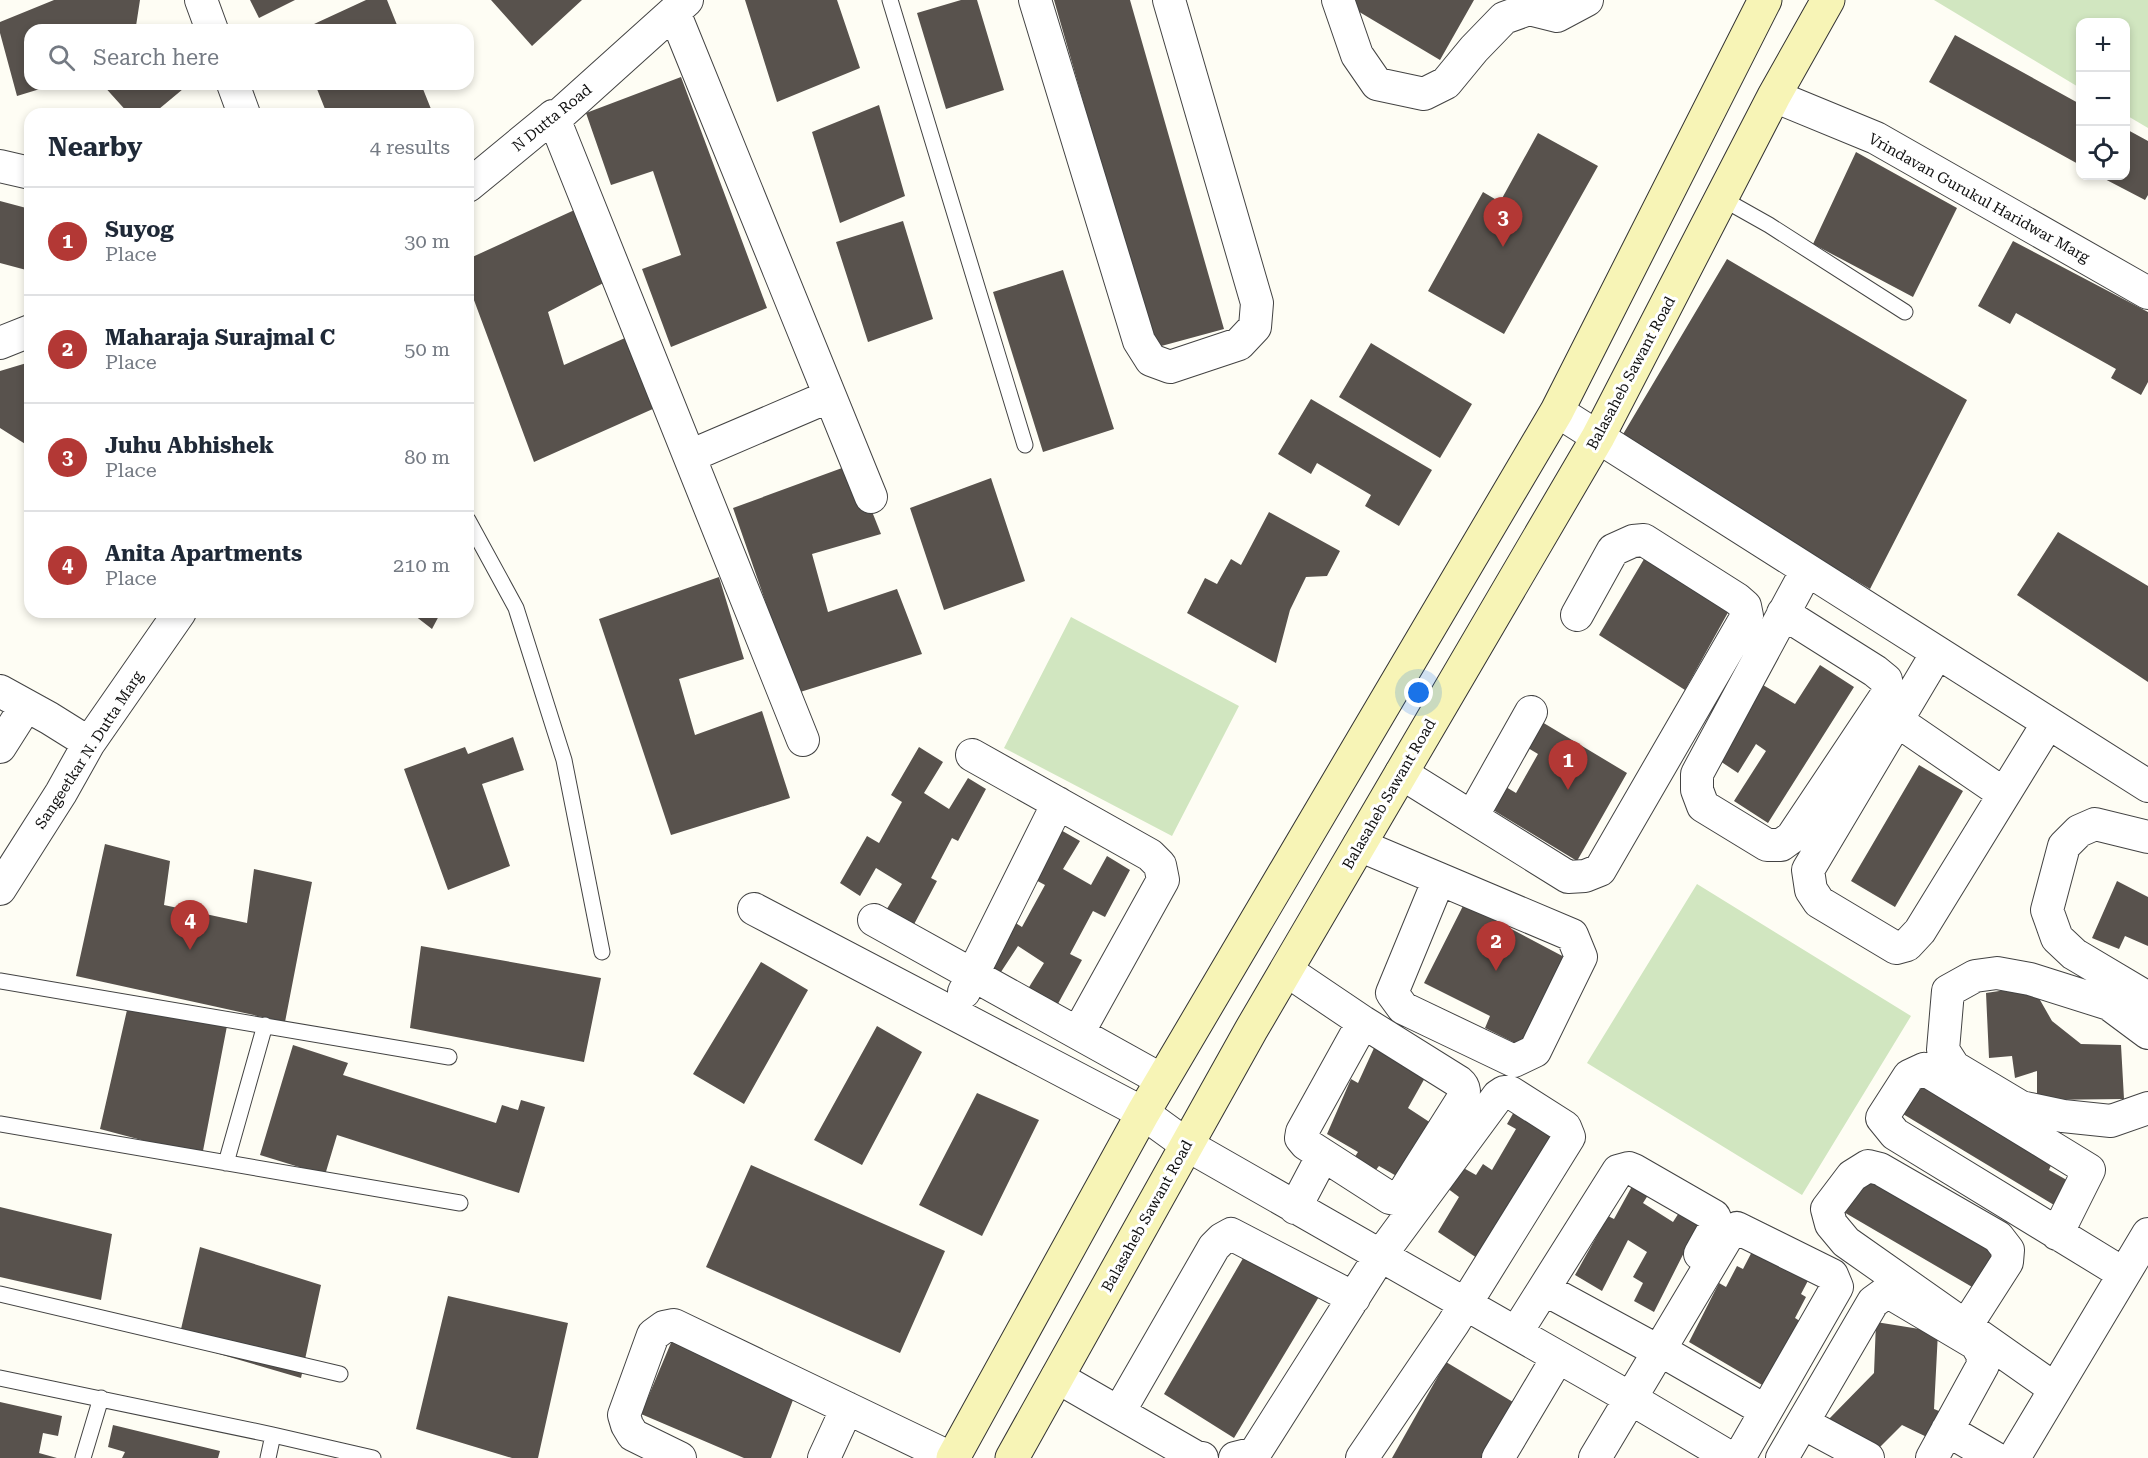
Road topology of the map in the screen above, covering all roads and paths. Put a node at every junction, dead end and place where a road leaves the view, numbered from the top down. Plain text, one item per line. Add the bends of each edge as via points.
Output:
1 (201, 0) edge
2 (890, 0) edge
3 (1035, 0) edge
4 (1169, 0) edge
5 (1338, 0) edge
6 (1587, 0) edge
7 (1765, 0) edge
8 (1828, 0) edge
9 (681, 6) edge
10 (210, 24) edge
11 (235, 90) edge
12 (1774, 96) junction
13 (242, 108) edge
14 (553, 116) junction
15 (0, 166) edge
16 (24, 172) edge
17 (474, 181) edge
18 (1721, 198) junction
19 (2148, 293) edge
20 (1905, 312) dead end
21 (830, 396) junction
22 (1557, 411) junction
23 (1598, 438) junction
24 (1025, 445) dead end
25 (690, 456) junction
26 (871, 497) dead end
27 (474, 531) edge
28 (1807, 570) junction
29 (1783, 613) junction
30 (1577, 615) dead end
31 (176, 618) edge
32 (1936, 653) junction
33 (13, 698) edge
34 (1531, 712) dead end
35 (1896, 720) junction
36 (2048, 723) junction
37 (803, 740) dead end
38 (89, 743) junction
39 (0, 747) edge
40 (972, 755) dead end
41 (1401, 774) junction
42 (2148, 786) edge
43 (2004, 794) junction
44 (1058, 803) junction
45 (1472, 817) junction
46 (2148, 837) edge
47 (1359, 845) junction
48 (1439, 879) junction
49 (0, 889) edge
50 (754, 909) dead end
51 (874, 920) dead end
52 (602, 952) dead end
53 (1286, 970) junction
54 (973, 975) junction
55 (0, 981) edge
56 (2148, 998) edge
57 (953, 1014) junction
58 (1364, 1022) junction
59 (265, 1025) junction
60 (1078, 1033) junction
61 (2148, 1033) edge
62 (449, 1057) dead end
63 (1162, 1080) junction
64 (2148, 1108) edge
65 (1143, 1113) junction
66 (0, 1124) edge
67 (1187, 1145) junction
68 (1323, 1155) junction
69 (226, 1163) junction
70 (460, 1203) dead end
71 (1295, 1208) junction
72 (2057, 1234) junction
73 (2147, 1239) edge
74 (1380, 1256) junction
75 (2124, 1274) junction
76 (1544, 1289) junction
77 (0, 1294) edge
78 (1353, 1298) junction
79 (1465, 1304) junction
80 (1966, 1326) junction
81 (1516, 1333) junction
82 (1655, 1348) junction
83 (1558, 1357) junction
84 (340, 1374) dead end
85 (1057, 1377) junction
86 (0, 1378) edge
87 (2055, 1389) junction
88 (1627, 1396) junction
89 (101, 1398) junction
90 (847, 1408) junction
91 (1766, 1411) junction
92 (1119, 1412) junction
93 (1803, 1423) junction
94 (1947, 1430) junction
95 (273, 1435) junction
96 (83, 1458) edge
97 (268, 1458) edge
98 (373, 1458) edge
99 (680, 1458) edge
100 (824, 1458) edge
101 (952, 1458) edge
102 (1012, 1458) edge
103 (1202, 1458) edge
104 (1235, 1458) edge
105 (1362, 1458) edge
106 (1498, 1458) edge
107 (1595, 1458) edge
108 (1731, 1458) edge
109 (1739, 1458) edge
110 (1782, 1458) edge
111 (1868, 1458) edge
112 (1932, 1458) edge
113 (1995, 1458) edge
114 (2014, 1458) edge

1 - 10 street
2 - 24 lane
3 - 4 street via 1139,341 1151,360 1170,367 1239,344 1255,327 1257,303
5 - 6 street via 1357,55 1377,84 1424,93 1446,83 1504,18 1528,9 1557,16
7 - 22 main road
8 - 12 main road, Balasaheb Sawant Road
9 - 14 street, N Dutta Road via 556,118
9 - 21 street
11 - 13 street
12 - 18 main road, Balasaheb Sawant Road
12 - 19 street, Vrindavan Gurukul Haridwar Marg via 1876,138
14 - 17 street, N Dutta Road
14 - 25 street
15 - 16 street
18 - 20 lane
18 - 23 main road, Balasaheb Sawant Road
21 - 25 street
21 - 26 street
22 - 23 street
22 - 63 main road
23 - 28 street
23 - 41 main road, Balasaheb Sawant Road
25 - 37 street
27 - 52 lane via 516,608 564,760
28 - 29 street
28 - 32 street
29 - 29 street via 1697,774 1696,790 1703,806 1767,846 1781,845 1792,837 1888,693 1886,680 1875,671
30 - 45 street via 1613,550 1644,540 1737,599 1745,606 1747,616 1600,870 1568,877
31 - 38 street, Sangeetkar N. Dutta Marg
32 - 35 street
32 - 36 street
33 - 38 street
33 - 39 street
34 - 45 street
35 - 43 street
35 - 43 street via 1808,870 1811,890 1819,902 1896,948 1907,945 1920,931
36 - 42 street
36 - 43 street
38 - 49 street, Sangeetkar N. Dutta Marg
40 - 44 street
41 - 45 street
41 - 47 main road, Balasaheb Sawant Road
44 - 54 street
44 - 60 street via 1150,855 1162,873 1162,880
46 - 56 street via 2095,824 2079,831 2064,846 2047,910 2057,938 2074,954
47 - 48 street
47 - 53 main road, Balasaheb Sawant Road
48 - 48 street via 1572,935 1581,957 1535,1051 1514,1061 1403,1008 1392,993
50 - 57 street
51 - 54 street
53 - 58 street
53 - 67 main road, Balasaheb Sawant Road
54 - 57 street
54 - 60 street
55 - 59 lane
57 - 65 street
58 - 68 street via 1302,1132 1302,1141
58 - 68 street via 1459,1082 1464,1095 1396,1199
59 - 62 lane
59 - 69 lane
60 - 63 street
61 - 64 street via 2109,1004 2030,979 1997,973 1975,976 1948,991 1943,1050 1954,1067 2021,1107 2111,1121
63 - 65 main road
65 - 67 street
65 - 101 main road
66 - 69 lane
67 - 71 street
67 - 85 main road, Balasaheb Sawant Road
68 - 71 street
69 - 70 lane
71 - 74 street
72 - 72 street via 1895,1134 1882,1118 1909,1076 1924,1069 2089,1170
72 - 75 street
73 - 75 street
74 - 78 street
74 - 79 street
74 - 79 street via 1498,1096 1510,1092 1565,1127 1569,1137
75 - 87 street
76 - 81 street
76 - 82 street
76 - 82 street via 1614,1175 1624,1168 1634,1170 1714,1216 1717,1223
77 - 84 lane
78 - 92 street via 1231,1234 1214,1247
78 - 104 street via 1255,1453
79 - 81 street
79 - 105 street
80 - 80 street via 1846,1242 1831,1224 1827,1209 1852,1176 1868,1166 1880,1169 1998,1237 2008,1250 2007,1262
80 - 87 street
81 - 83 street
82 - 88 street
82 - 91 street
82 - 91 street via 1732,1230 1740,1229 1832,1275 1835,1291
83 - 88 street
83 - 106 street
85 - 92 street
85 - 102 main road, Balasaheb Sawant Road
86 - 89 lane
87 - 114 street
88 - 107 street
88 - 108 street
89 - 95 lane
89 - 96 lane
90 - 99 street via 674,1325 664,1327 653,1335 624,1415 633,1435
90 - 100 street
90 - 101 street
91 - 109 street
92 - 103 street
93 - 94 street via 1873,1302 1890,1293 1976,1344 1982,1354 1983,1365
93 - 110 street
93 - 111 street
94 - 112 street
94 - 113 street
95 - 97 lane
95 - 98 lane

